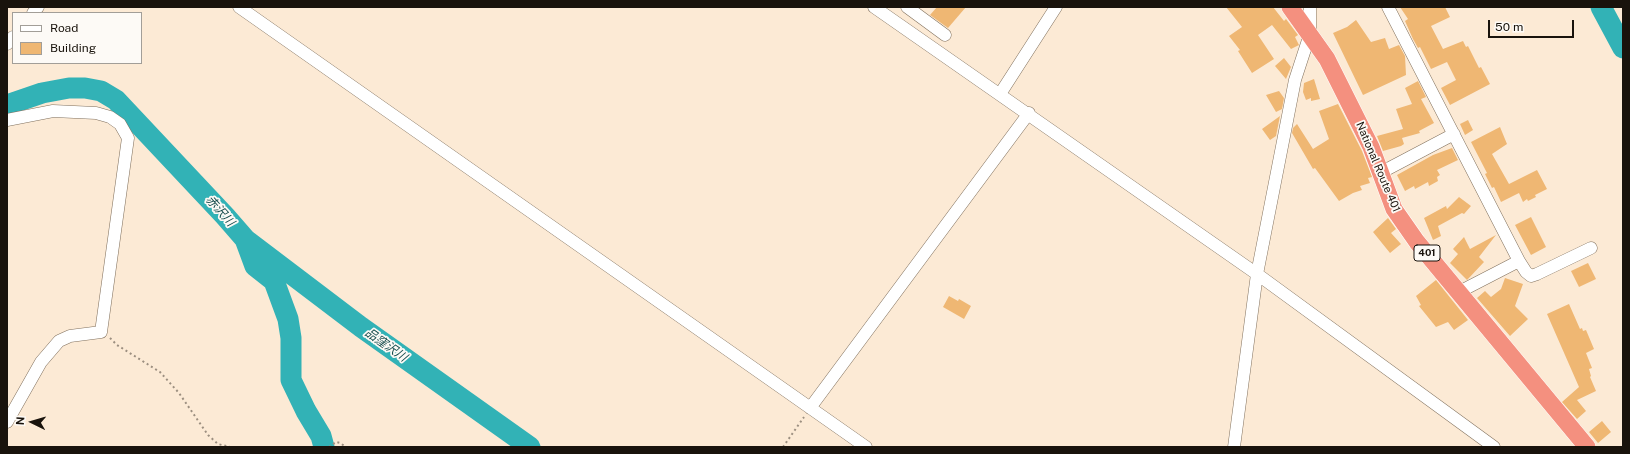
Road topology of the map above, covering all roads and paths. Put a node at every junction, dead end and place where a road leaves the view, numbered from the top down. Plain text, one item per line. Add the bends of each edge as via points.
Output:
1 (239, 7) edge
2 (874, 7) edge
3 (907, 7) edge
4 (1056, 7) edge
5 (1290, 7) edge
6 (1310, 7) edge
7 (1388, 7) edge
8 (1310, 34) junction
9 (945, 35) dead end
10 (1000, 94) junction
11 (1028, 113) junction
12 (7, 120) edge
13 (1454, 134) junction
14 (1380, 173) junction
15 (1591, 248) dead end
16 (1519, 261) junction
17 (1257, 274) junction
18 (1459, 292) junction
19 (101, 332) junction
20 (810, 408) junction
21 (7, 422) edge
22 (230, 447) edge
23 (329, 447) edge
24 (346, 447) edge
25 (784, 447) edge
26 (866, 447) edge
27 (1234, 447) edge
28 (1494, 447) edge
29 (1587, 447) edge

1 - 20 street
2 - 10 street
3 - 9 street
4 - 10 street
5 - 8 highway, National Route 401 / 401
6 - 8 street
7 - 13 street
8 - 14 highway, National Route 401 / 401 via 1334,72 1371,147
8 - 17 street via 1295,80
10 - 11 street
11 - 17 street
11 - 20 street
12 - 19 street via 53,110 96,113 110,117 120,124 128,138
13 - 14 street
13 - 16 street
14 - 18 highway, National Route 401 / 401 via 1394,209 1417,242
15 - 16 street via 1531,276
16 - 18 street
17 - 27 street
17 - 28 street
18 - 29 highway, National Route 401 / 401
19 - 21 street via 70,336 59,341 41,362
19 - 22 path via 160,372 179,392 208,435 218,444
20 - 25 path
20 - 26 street
23 - 24 path via 336,442

